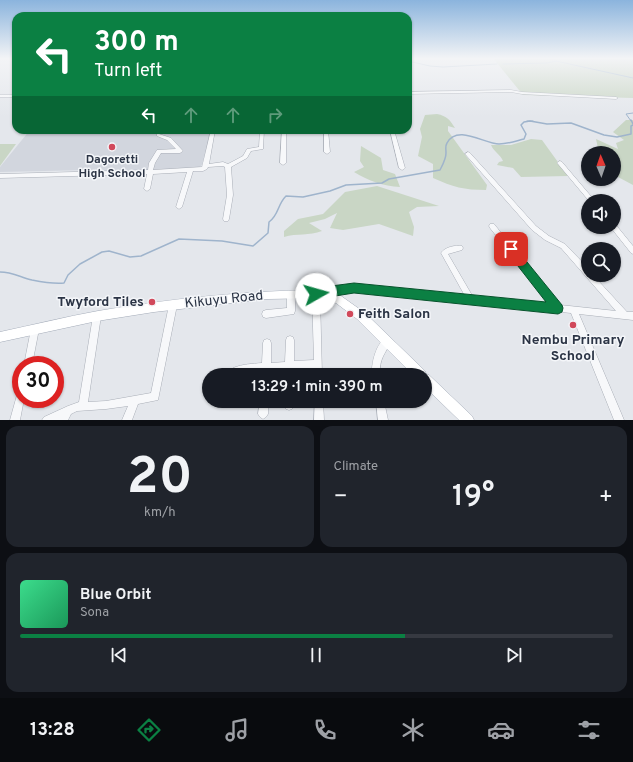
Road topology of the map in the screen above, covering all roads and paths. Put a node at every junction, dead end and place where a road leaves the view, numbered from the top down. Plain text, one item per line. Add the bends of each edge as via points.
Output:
1 (412, 93) edge
2 (0, 96) edge
3 (12, 96) edge
4 (616, 98) dead end
5 (212, 134) edge
6 (262, 134) edge
7 (284, 134) edge
8 (326, 134) edge
9 (393, 134) edge
10 (159, 135) dead end
11 (327, 152) dead end
12 (468, 154) dead end
13 (560, 162) dead end
14 (283, 163) dead end
15 (205, 166) junction
16 (228, 166) junction
17 (402, 168) dead end
18 (190, 171) junction
19 (150, 173) junction
20 (0, 176) edge
21 (147, 189) dead end
22 (586, 194) edge
23 (179, 207) dead end
24 (226, 219) dead end
25 (492, 226) dead end
26 (620, 234) edge
27 (460, 248) dead end
28 (633, 251) edge
29 (581, 265) edge
30 (596, 282) edge
31 (291, 294) junction
32 (316, 294) junction
33 (471, 300) junction
34 (173, 305) junction
35 (558, 308) junction
36 (574, 310) junction
37 (266, 314) dead end
38 (625, 315) junction
39 (97, 316) junction
40 (633, 316) edge
41 (36, 329) junction
42 (0, 337) edge
43 (290, 340) dead end
44 (387, 341) junction
45 (267, 344) dead end
46 (30, 356) edge
47 (318, 364) junction
48 (290, 366) junction
49 (266, 368) edge
50 (280, 368) edge
51 (318, 368) edge
52 (375, 368) edge
53 (414, 368) edge
54 (432, 386) edge
55 (135, 401) junction
56 (82, 406) junction
57 (18, 408) edge
58 (263, 408) edge
59 (319, 408) edge
60 (381, 408) edge
61 (68, 410) junction
62 (263, 414) dead end
63 (15, 420) edge
64 (47, 420) edge
65 (63, 420) edge
66 (127, 420) edge
67 (319, 420) edge
68 (383, 420) edge
69 (468, 420) edge
70 (619, 420) edge

1 - 4 street via 511,91 522,94
2 - 3 street
5 - 15 street
6 - 16 street via 261,148 249,150 245,157
7 - 14 street
8 - 11 street
9 - 17 street
10 - 19 street via 169,139 180,151 159,151
12 - 29 street via 534,228 543,236 563,246
13 - 22 street
15 - 16 street
15 - 18 street
16 - 24 street via 230,195
18 - 19 street
18 - 23 street
19 - 20 street
19 - 21 street
25 - 35 street
26 - 28 street
27 - 33 street via 444,253
30 - 38 street
31 - 32 main road, Kikuyu Road
31 - 34 main road, Kikuyu Road
31 - 37 street via 291,311
32 - 33 street via 354,288
32 - 44 main road, Kikuyu Road via 338,299 361,316
32 - 47 street
33 - 35 street
34 - 39 main road, Kikuyu Road
34 - 55 street via 156,396 153,399
35 - 36 street
36 - 38 street
36 - 70 street
38 - 40 street
39 - 41 main road, Kikuyu Road
39 - 56 street
41 - 42 main road, Kikuyu Road
41 - 46 street
43 - 48 street
44 - 52 street via 378,355
44 - 53 main road, Kikuyu Road
45 - 49 street
47 - 48 street
47 - 51 street
48 - 50 street
54 - 69 main road
55 - 56 street
55 - 66 street
56 - 61 street
57 - 63 street
58 - 62 street
59 - 67 street
60 - 68 street
61 - 64 street
61 - 65 street

